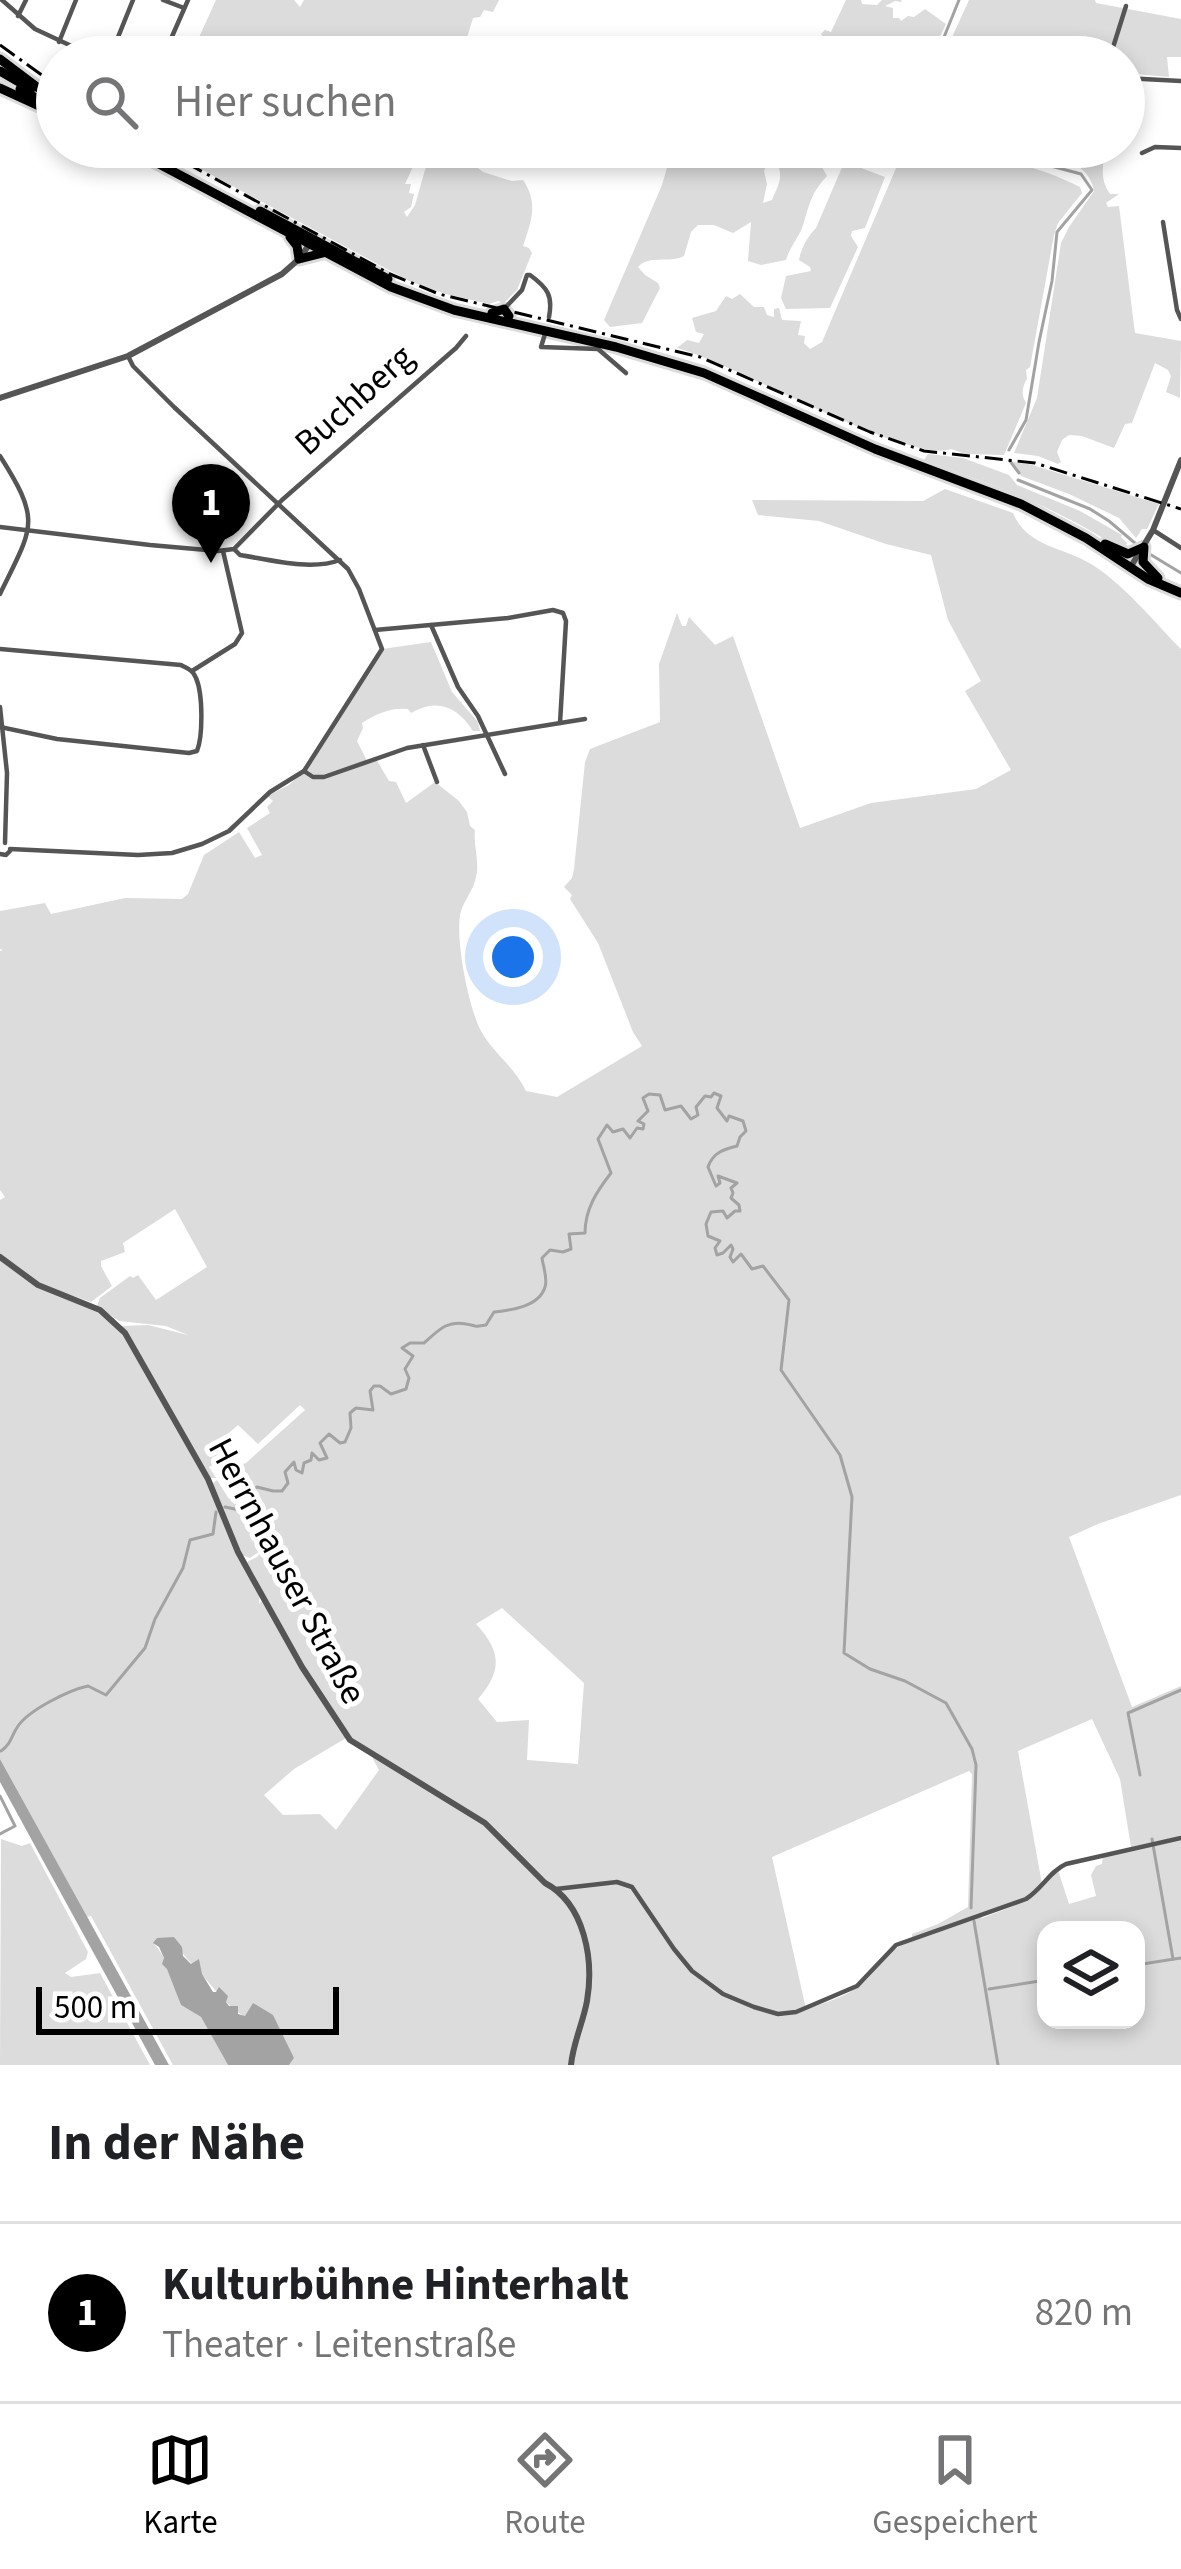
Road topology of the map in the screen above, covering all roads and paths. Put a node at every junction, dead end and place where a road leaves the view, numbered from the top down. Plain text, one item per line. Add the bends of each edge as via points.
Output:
1 (2, 0) edge
2 (26, 0) edge
3 (76, 0) edge
4 (133, 0) edge
5 (163, 0) edge
6 (188, 0) edge
7 (1126, 6) dead end
8 (184, 8) junction
9 (18, 16) junction
10 (49, 36) edge
11 (61, 36) edge
12 (118, 36) edge
13 (173, 36) edge
14 (1117, 36) edge
15 (0, 59) edge
16 (0, 74) edge
17 (1145, 79) edge
18 (1181, 81) edge
19 (0, 88) edge
20 (36, 89) edge
21 (36, 95) edge
22 (36, 100) edge
23 (1181, 148) edge
24 (1145, 152) edge
25 (166, 168) edge
26 (177, 168) edge
27 (1163, 221) dead end
28 (287, 233) junction
29 (311, 242) junction
30 (324, 253) junction
31 (299, 259) junction
32 (502, 313) junction
33 (549, 317) dead end
34 (1181, 319) edge
35 (545, 334) dead end
36 (466, 336) dead end
37 (616, 346) junction
38 (639, 352) junction
39 (128, 356) junction
40 (623, 363) junction
41 (626, 373) dead end
42 (0, 398) edge
43 (0, 456) edge
44 (1181, 460) edge
45 (1169, 492) junction
46 (1181, 496) edge
47 (279, 504) junction
48 (0, 527) edge
49 (29, 530) junction
50 (1153, 530) junction
51 (1105, 544) junction
52 (1144, 547) junction
53 (1181, 548) edge
54 (234, 549) junction
55 (223, 551) junction
56 (340, 560) junction
57 (1131, 565) junction
58 (1158, 578) junction
59 (1178, 591) edge
60 (0, 594) edge
61 (431, 625) junction
62 (375, 630) junction
63 (0, 649) edge
64 (192, 671) junction
65 (0, 707) edge
66 (585, 719) dead end
67 (560, 723) junction
68 (2, 728) edge
69 (488, 734) junction
70 (423, 745) junction
71 (304, 771) junction
72 (505, 774) dead end
73 (437, 782) dead end
74 (5, 845) edge
75 (0, 854) edge
76 (0, 1257) edge
77 (1181, 1838) edge
78 (556, 1889) junction
79 (571, 2065) edge

1 - 9 street
2 - 9 street
3 - 11 street
4 - 12 street
5 - 8 street
6 - 8 street
7 - 14 street
8 - 13 street
9 - 10 street
15 - 20 main road
16 - 21 main road
17 - 18 street
19 - 22 main road
23 - 24 street
25 - 28 main road
26 - 29 main road
27 - 34 street
28 - 29 main road
28 - 31 main road
29 - 30 main road
29 - 31 street
29 - 32 main road via 439,299
30 - 31 main road
30 - 37 main road via 437,304
31 - 39 street
32 - 33 street via 530,275 548,291
32 - 51 main road via 706,368 1024,499
35 - 40 street via 542,347 598,349
36 - 47 street, Buchberg
37 - 38 main road
37 - 40 main road
38 - 40 main road
38 - 57 main road via 1021,504
39 - 42 street
39 - 47 street
40 - 41 street
43 - 49 street via 27,503
44 - 45 street
45 - 46 street
45 - 50 street
47 - 54 street, Buchberg
47 - 56 street
48 - 49 street
49 - 55 street
49 - 60 street
50 - 52 street
50 - 53 street
51 - 52 main road via 1128,554
51 - 57 main road
52 - 57 street
52 - 58 main road via 1143,562
54 - 55 street
54 - 56 street via 282,561
55 - 64 street via 242,632
56 - 62 street
57 - 58 main road
57 - 59 main road
58 - 59 main road
61 - 62 street
61 - 67 street via 562,613
61 - 69 street
62 - 71 street via 382,649
63 - 64 street
64 - 68 street via 196,751
65 - 68 street
66 - 67 street
67 - 69 street
68 - 74 street
69 - 70 street
69 - 72 street
70 - 71 street via 324,777
70 - 73 street
71 - 74 street via 229,831 182,851
74 - 75 street
76 - 78 street, Herrnhauser Straße via 38,1286 100,1310 125,1333 254,1581 350,1740 485,1823
77 - 78 street via 1058,1868 1026,1900 896,1945 857,1986 778,2014 724,1994 692,1971 632,1887
78 - 79 street via 571,1904 590,1974

